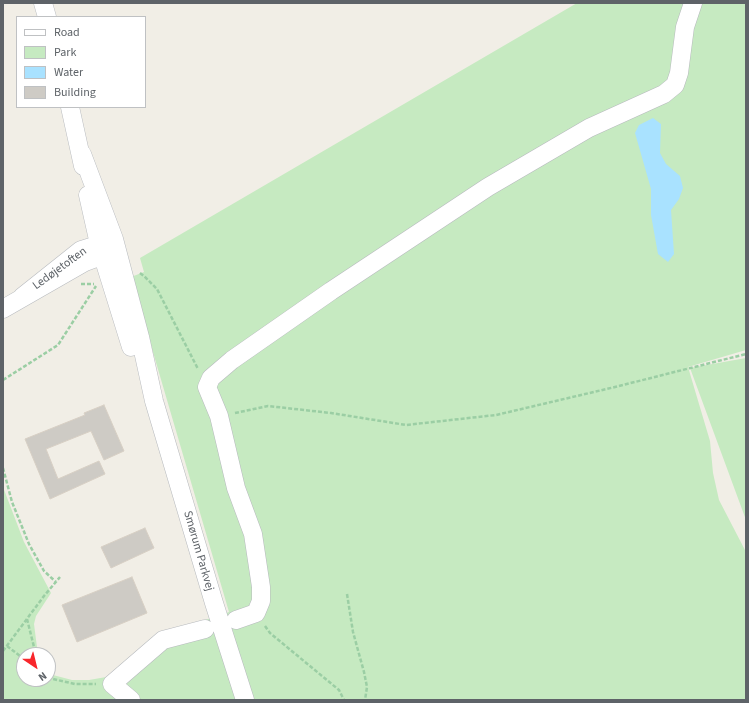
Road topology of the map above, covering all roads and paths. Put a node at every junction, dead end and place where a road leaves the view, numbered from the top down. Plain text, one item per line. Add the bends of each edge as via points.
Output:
1 (43, 3) edge
2 (693, 3) edge
3 (47, 16) edge
4 (70, 108) edge
5 (108, 247) junction
6 (138, 273) dead end
7 (97, 284) dead end
8 (3, 309) edge
9 (746, 354) edge
10 (3, 380) edge
11 (207, 387) junction
12 (219, 416) junction
13 (3, 468) edge
14 (60, 577) dead end
15 (56, 582) junction
16 (347, 594) dead end
17 (256, 614) junction
18 (27, 619) junction
19 (236, 620) dead end
20 (204, 629) dead end
21 (7, 646) junction
22 (34, 647) edge
23 (3, 651) edge
24 (16, 653) edge
25 (56, 680) edge
26 (112, 684) junction
27 (131, 700) edge
28 (245, 700) edge
29 (344, 700) edge
30 (365, 700) edge

1 - 3 street
2 - 11 street via 685,26 677,79 675,85 664,94 589,128 488,188 331,291 232,360 211,378
4 - 5 street
5 - 8 street, Ledøjetoften
5 - 28 street, Smørum Parkvej via 140,337 154,401
6 - 11 path via 157,289
7 - 10 path via 58,345
9 - 12 path via 496,416 406,424 268,406
11 - 12 street
12 - 17 street via 236,488 253,534 261,587 261,601
13 - 15 path via 12,502 29,544 44,571
14 - 15 path
15 - 18 path
16 - 30 path via 353,632 366,679
17 - 19 street
17 - 29 path via 270,633 339,690
18 - 21 path
18 - 22 path
20 - 26 street via 163,640
21 - 23 path
21 - 24 path
25 - 26 path via 76,684
26 - 27 street

